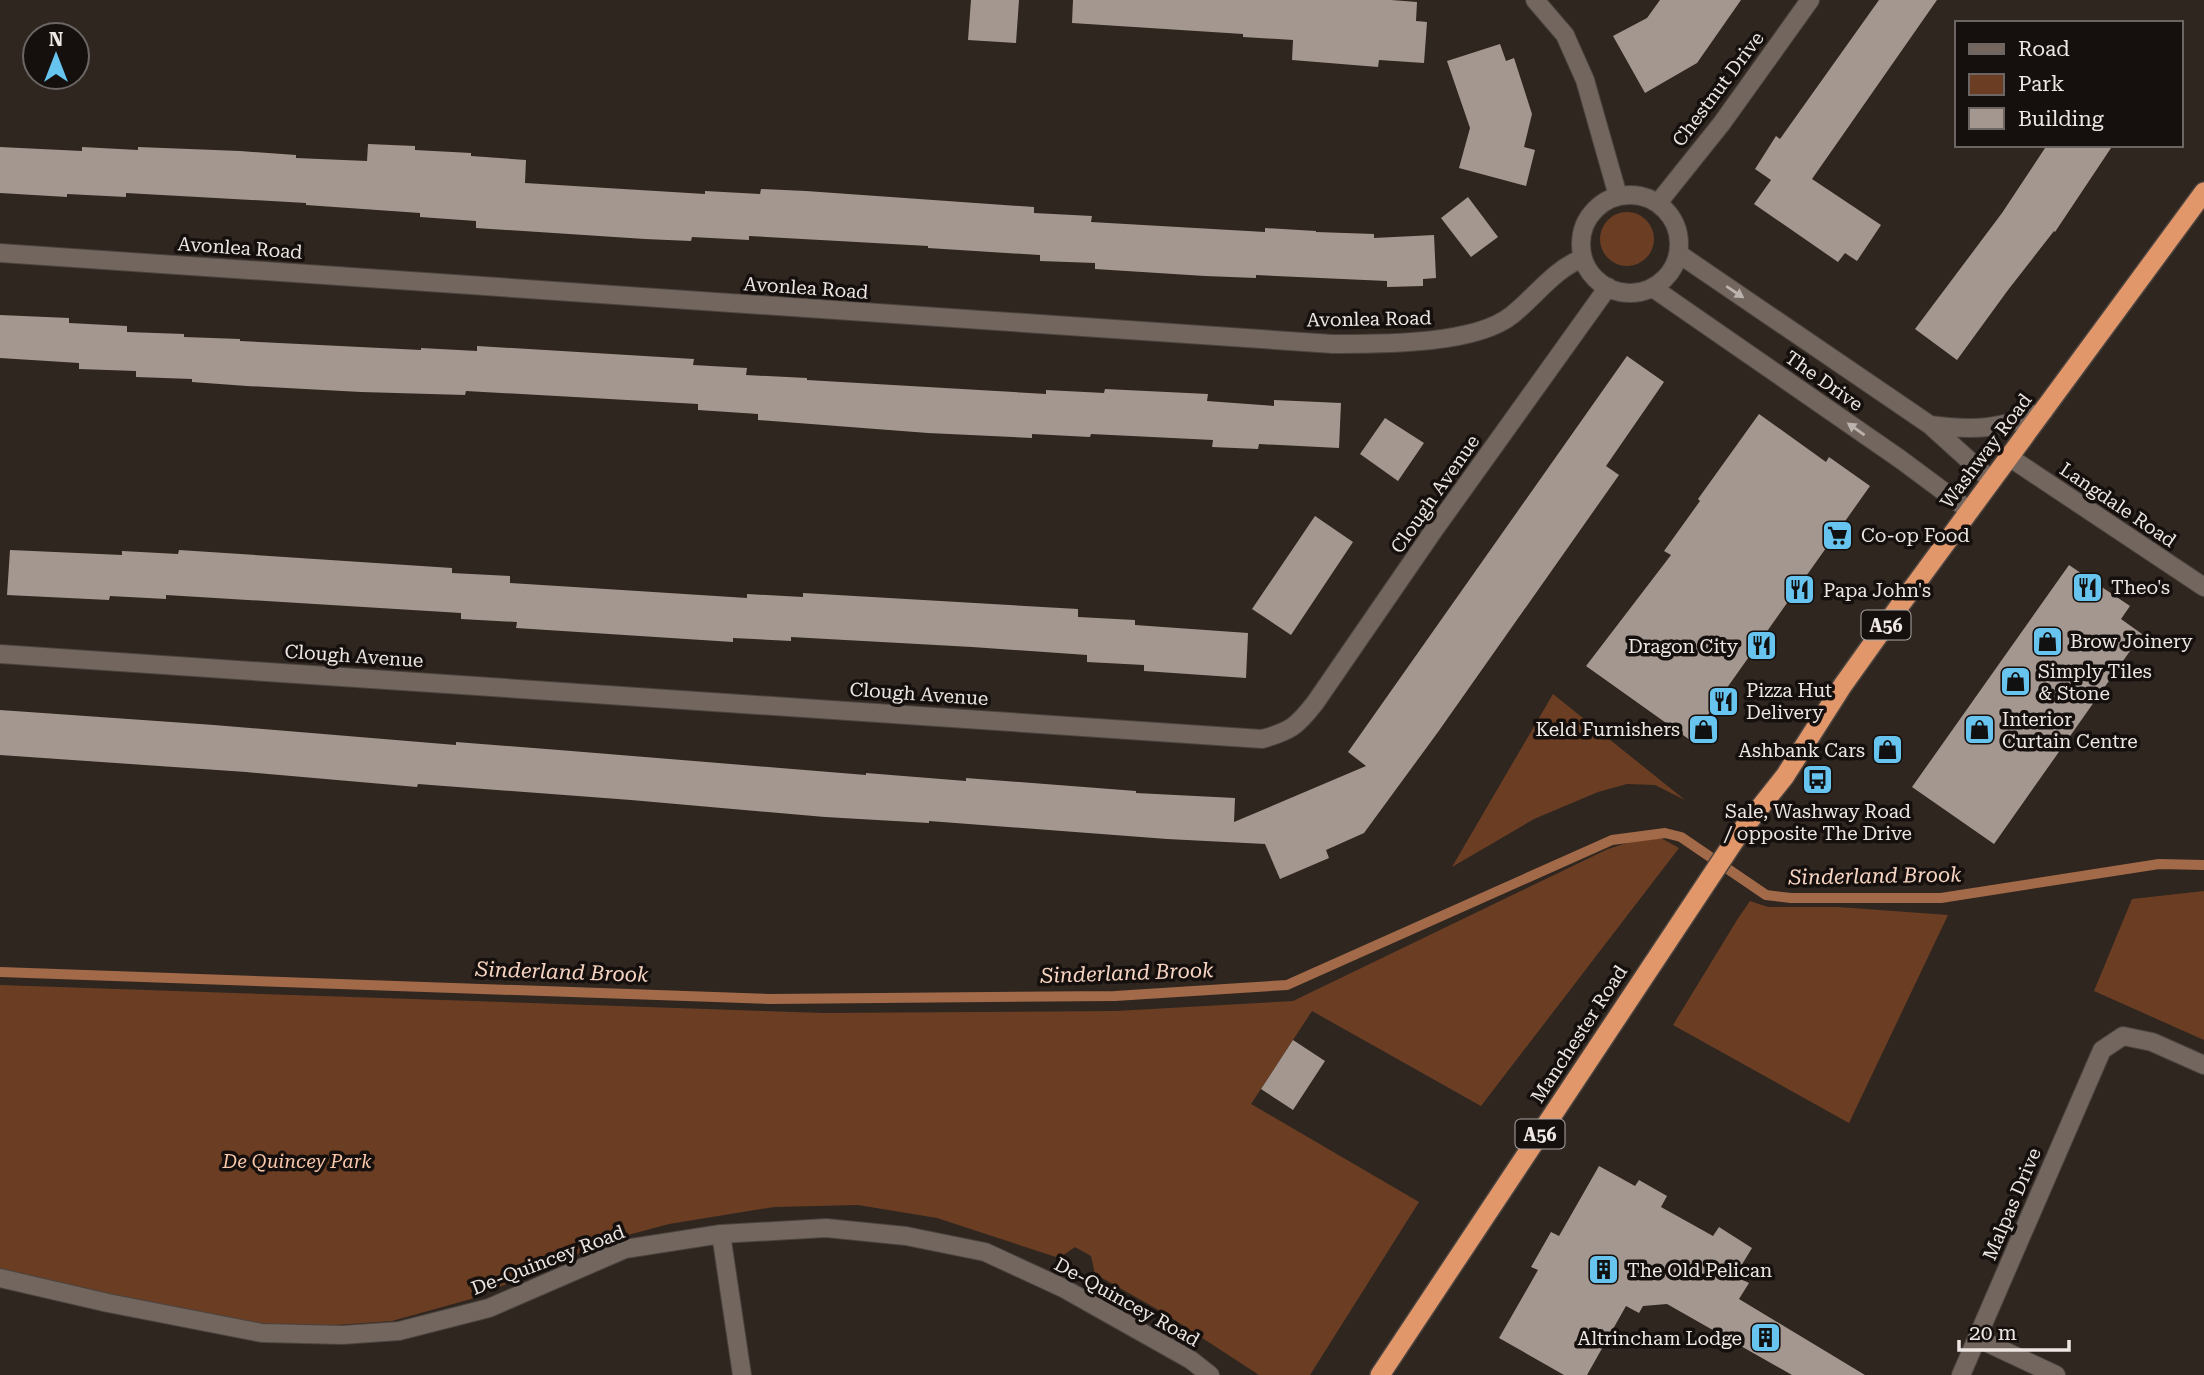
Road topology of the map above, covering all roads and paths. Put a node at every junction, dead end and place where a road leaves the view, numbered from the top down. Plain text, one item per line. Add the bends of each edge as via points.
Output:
1 (1535, 0) edge
2 (1810, 0) edge
3 (2204, 192) edge
4 (1618, 196) junction
5 (1658, 203) junction
6 (0, 253) edge
7 (1679, 254) junction
8 (1583, 258) junction
9 (1608, 287) junction
10 (1653, 288) junction
11 (2043, 411) junction
12 (1930, 425) junction
13 (2010, 457) junction
14 (1992, 481) junction
15 (1970, 511) junction
16 (2204, 587) edge
17 (0, 654) edge
18 (1698, 893) joint
19 (2204, 1065) edge
20 (722, 1234) junction
21 (0, 1278) edge
22 (1977, 1338) junction
23 (742, 1375) edge
24 (1210, 1375) edge
25 (1380, 1375) edge
26 (1961, 1375) edge
27 (2056, 1375) edge

1 - 4 street via 1565,35 1585,80
2 - 5 street, Chestnut Drive
3 - 11 highway, Washway Road / A56
4 - 5 street via 1632,194
4 - 8 street via 1595,209 1587,220 1582,232
5 - 7 street via 1676,225
6 - 8 street, Avonlea Road via 1333,344 1388,344 1480,331 1510,317 1566,265
7 - 10 street via 1665,279
7 -> 12 street, The Drive
8 - 9 street via 1596,279
9 - 10 street via 1621,292
9 - 17 street, Clough Avenue via 1315,703 1284,733 1262,739
15 -> 10 street, The Drive
11 - 12 street, The Drive via 1997,427 1966,430
11 - 13 highway, Washway Road / A56
12 - 14 street, The Drive
13 - 14 highway, Washway Road / A56
13 - 16 street, Langdale Road
14 - 15 highway, Washway Road / A56
15 - 18 highway, Washway Road / A56
18 - 25 highway, Manchester Road / A56
19 - 22 street, Malpas Drive via 2152,1042 2123,1035 2102,1050
20 - 21 street, De-Quincey Road via 625,1249 489,1308 399,1331 353,1335 262,1333
20 - 23 street
20 - 24 street, De-Quincey Road via 826,1228 906,1236 985,1252 1063,1288
22 - 26 street, Malpas Drive
22 - 27 street

